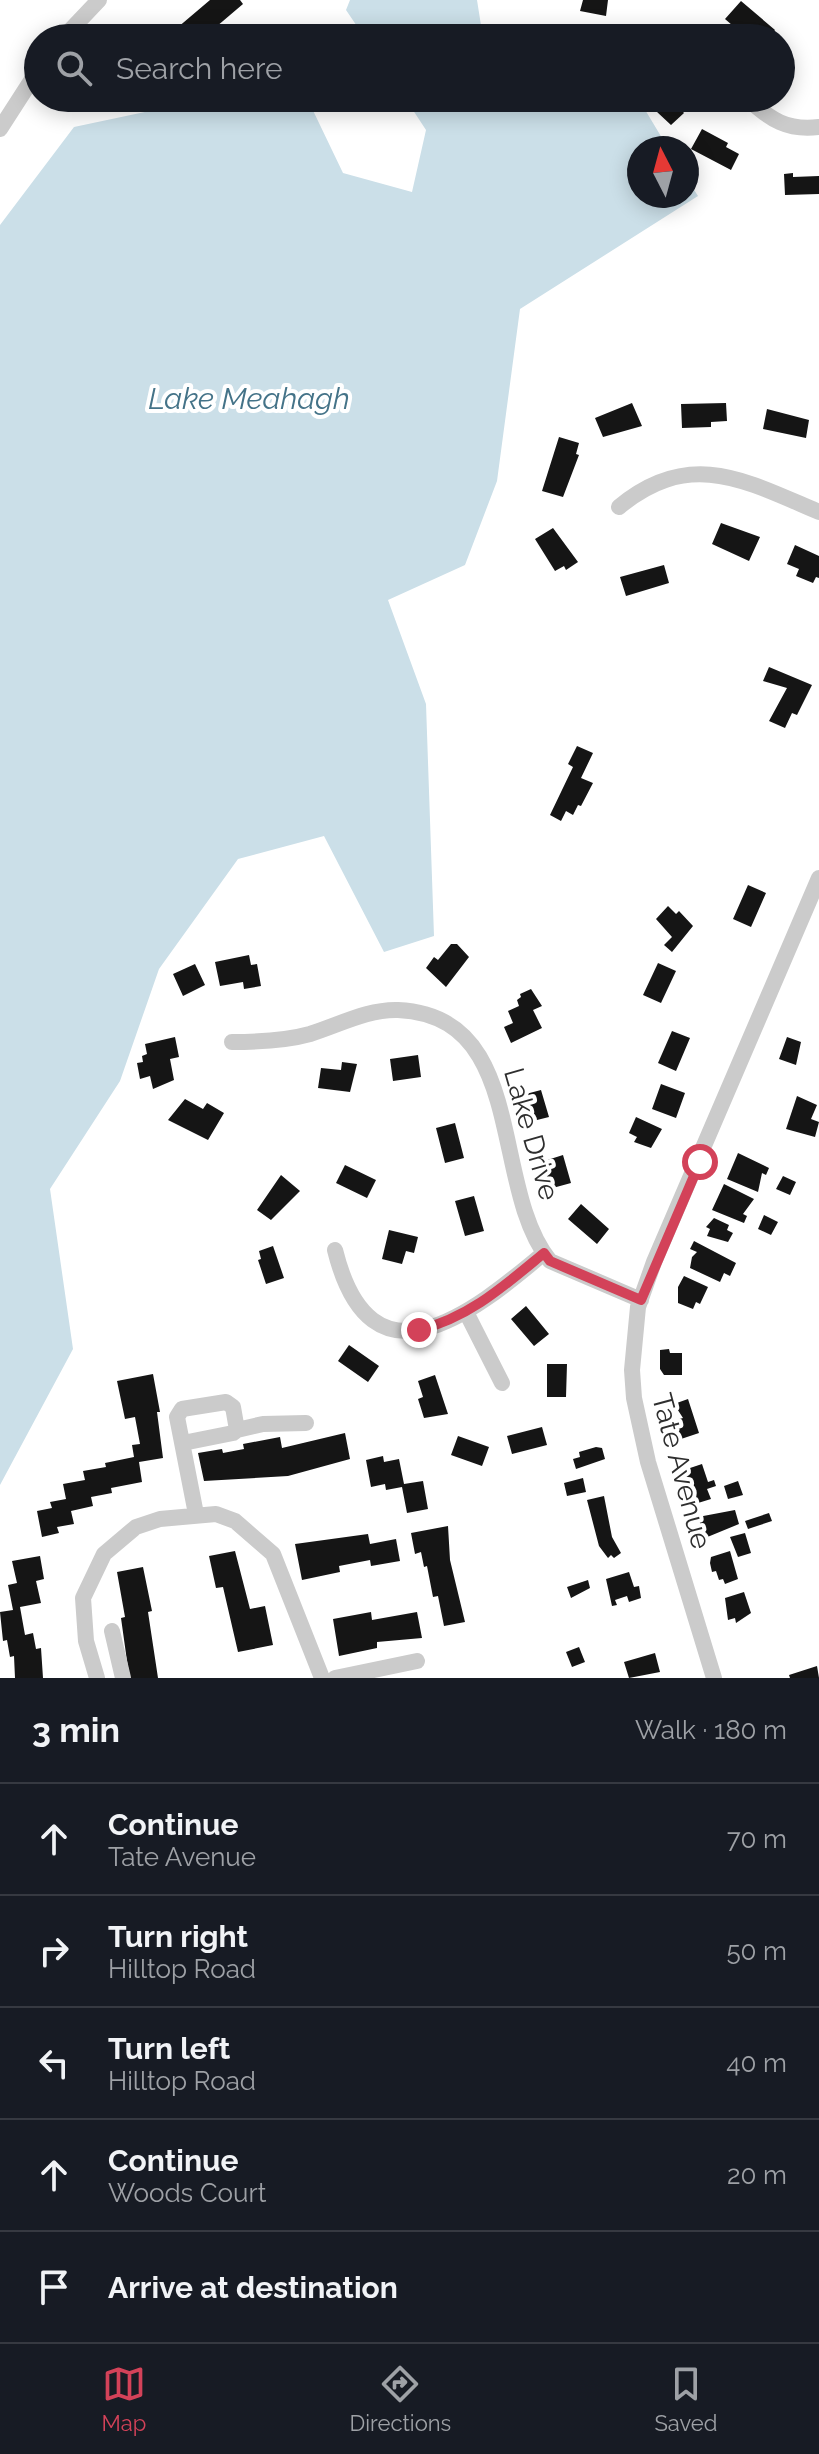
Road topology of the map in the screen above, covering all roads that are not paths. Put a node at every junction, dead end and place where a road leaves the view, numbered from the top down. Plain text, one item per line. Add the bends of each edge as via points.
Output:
1 (99, 0) edge
2 (76, 24) edge
3 (24, 92) edge
4 (761, 112) edge
5 (819, 127) edge
6 (0, 129) edge
7 (619, 507) dead end
8 (819, 512) edge
9 (819, 878) edge
10 (232, 1042) dead end
11 (335, 1250) dead end
12 (544, 1253) junction
13 (641, 1300) junction
14 (466, 1312) junction
15 (502, 1383) dead end
16 (306, 1423) dead end
17 (237, 1430) junction
18 (183, 1443) junction
19 (196, 1514) junction
20 (112, 1631) dead end
21 (417, 1661) dead end
22 (97, 1678) edge
23 (123, 1678) edge
24 (322, 1678) edge
25 (335, 1678) edge
26 (714, 1678) edge

1 - 2 street
3 - 6 street
4 - 5 street via 795,130
7 - 8 street via 669,478 707,473 730,476
9 - 13 street, Tate Avenue
10 - 12 street, Lake Drive via 309,1034 374,1012 423,1014 447,1024 480,1054 493,1083 514,1173
11 - 14 street via 341,1276 353,1295 383,1325 419,1330
12 - 13 street via 550,1261
12 - 14 street
13 - 26 street, Tate Avenue via 634,1398 648,1462
14 - 15 street
16 - 17 street
17 - 18 street
17 - 18 street via 233,1407 226,1402 182,1409 177,1417
18 - 19 street
19 - 22 street via 136,1527 104,1554 83,1598 86,1641
19 - 24 street via 235,1521 273,1554
20 - 23 street
21 - 25 street

